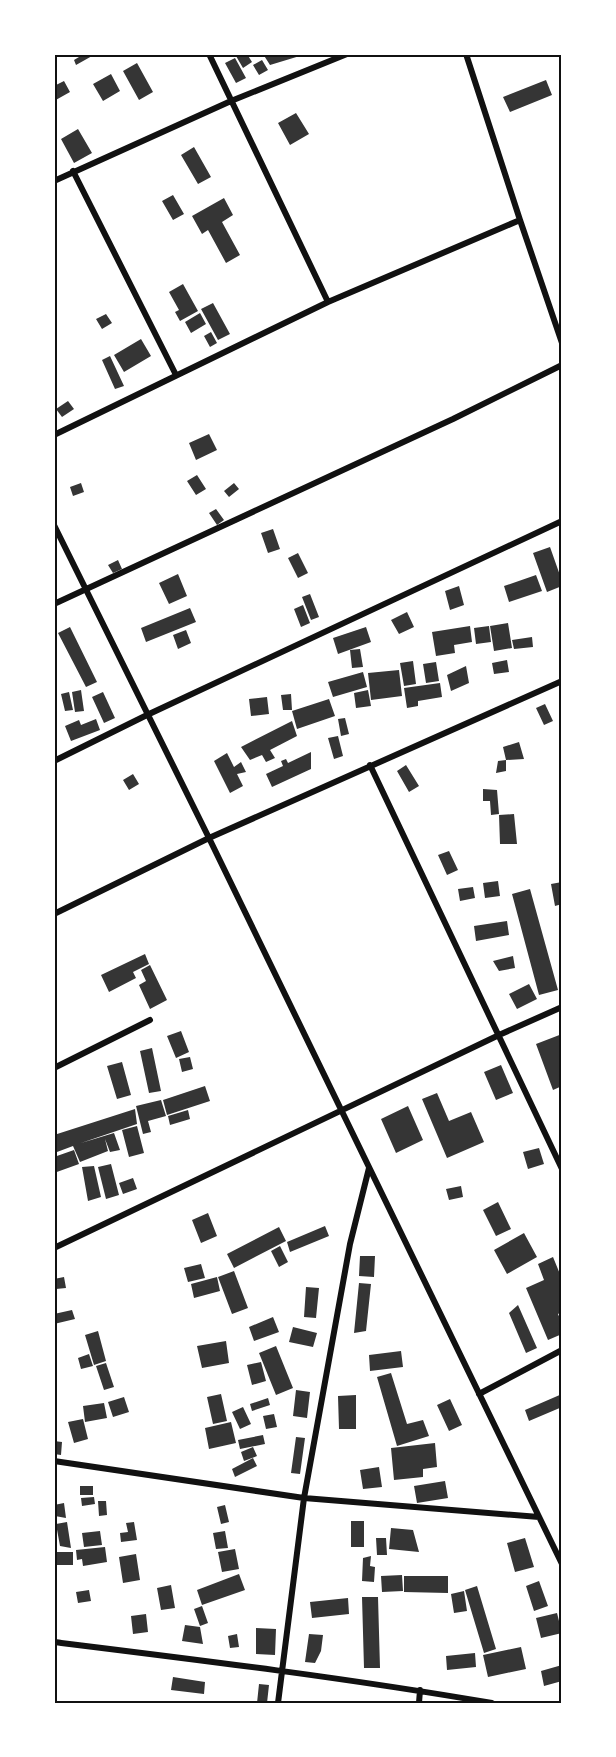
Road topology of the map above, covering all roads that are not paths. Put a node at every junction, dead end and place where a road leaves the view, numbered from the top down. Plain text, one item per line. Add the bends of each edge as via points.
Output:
1 (209, 54) edge
2 (347, 54) edge
3 (466, 54) edge
4 (231, 101) junction
5 (73, 171) junction
6 (54, 181) edge
7 (520, 220) junction
8 (328, 302) junction
9 (562, 343) edge
10 (562, 365) edge
11 (176, 375) junction
12 (54, 435) edge
13 (562, 521) edge
14 (54, 525) edge
15 (86, 588) junction
16 (54, 604) edge
17 (562, 681) edge
18 (147, 715) junction
19 (54, 761) edge
20 (370, 765) junction
21 (209, 838) junction
22 (54, 914) edge
23 (562, 1007) edge
24 (150, 1020) dead end
25 (499, 1035) junction
26 (54, 1068) edge
27 (342, 1111) junction
28 (369, 1168) junction
29 (562, 1169) edge
30 (54, 1248) edge
31 (562, 1350) edge
32 (479, 1394) junction
33 (54, 1461) edge
34 (304, 1498) junction
35 (539, 1517) junction
36 (562, 1564) edge
37 (54, 1642) edge
38 (283, 1671) junction
39 (420, 1690) junction
40 (278, 1703) edge
41 (419, 1703) edge
42 (492, 1703) edge

1 - 4 street
2 - 4 street
3 - 7 street
4 - 5 street
4 - 8 street
5 - 6 street
5 - 11 street
7 - 8 street
7 - 9 street
8 - 11 street
10 - 15 street
11 - 12 street
13 - 18 street
14 - 15 street
15 - 16 street
15 - 18 street
17 - 20 street
18 - 19 street
18 - 21 street
20 - 21 street
20 - 25 street
21 - 22 street
21 - 27 street
23 - 25 street
24 - 26 street
25 - 27 street
25 - 29 street
27 - 28 street
27 - 30 street
28 - 32 street
28 - 34 street via 350,1244
31 - 32 street
32 - 35 street
33 - 34 street
34 - 35 street
34 - 38 street
35 - 36 street
37 - 38 street
38 - 39 street
38 - 40 street
39 - 41 street
39 - 42 street

